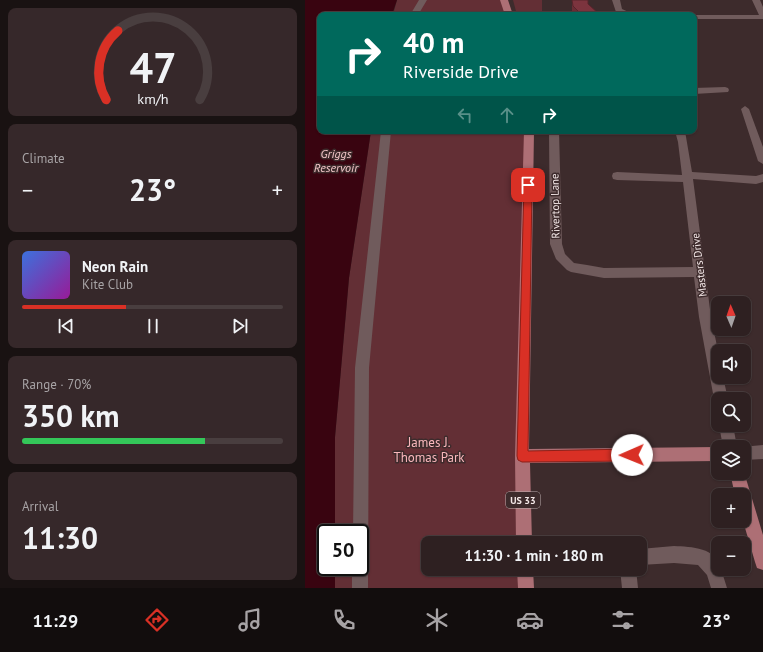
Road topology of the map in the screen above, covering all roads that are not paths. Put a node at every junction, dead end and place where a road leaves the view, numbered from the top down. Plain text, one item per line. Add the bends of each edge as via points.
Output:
1 (423, 0) edge
2 (504, 0) edge
3 (616, 0) edge
4 (756, 0) edge
5 (416, 12) edge
6 (508, 12) edge
7 (624, 12) edge
8 (763, 16) edge
9 (697, 17) edge
10 (725, 90) dead end
11 (697, 91) edge
12 (745, 108) dead end
13 (386, 134) edge
14 (529, 134) edge
15 (554, 134) edge
16 (681, 134) edge
17 (763, 160) edge
18 (617, 176) dead end
19 (688, 177) junction
20 (763, 178) edge
21 (699, 272) junction
22 (720, 392) edge
23 (763, 452) edge
24 (751, 453) edge
25 (711, 454) edge
26 (522, 456) junction
27 (751, 520) edge
28 (524, 536) edge
29 (647, 557) edge
30 (763, 562) edge
31 (525, 576) edge
32 (629, 576) edge
33 (360, 588) edge
34 (526, 588) edge
35 (630, 588) edge
36 (719, 588) edge

1 - 5 street
2 - 6 main road
3 - 7 street via 619,10
4 - 8 street
8 - 9 street
10 - 11 street
12 - 17 street
13 - 33 street via 362,368
14 - 26 main road, US 33
15 - 21 street, Rivertop Lane via 556,244 560,256 571,267 604,273
16 - 19 street, Masters Drive
18 - 19 street
19 - 20 street via 756,180
19 - 21 street, Masters Drive
21 - 22 street, Masters Drive
23 - 24 street
25 - 26 main road
26 - 28 main road, US 33
27 - 30 main road
29 - 36 street via 692,555 704,558 712,566
31 - 34 main road
32 - 35 street

